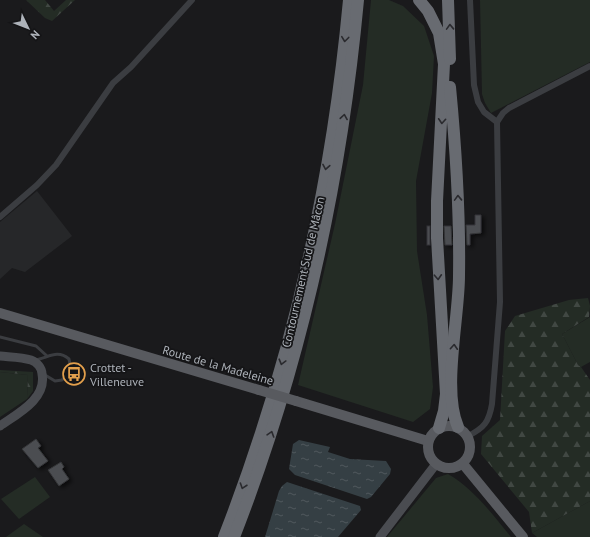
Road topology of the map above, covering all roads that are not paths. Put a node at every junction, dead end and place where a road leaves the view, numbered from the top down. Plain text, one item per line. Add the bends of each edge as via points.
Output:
1 (192, 0) edge
2 (349, 0) edge
3 (358, 0) edge
4 (418, 0) edge
5 (448, 0) edge
6 (470, 0) edge
7 (590, 66) edge
8 (497, 122) junction
9 (0, 217) edge
10 (0, 313) edge
11 (0, 338) edge
12 (0, 356) edge
13 (48, 356) junction
14 (31, 360) junction
15 (42, 372) junction
16 (0, 426) edge
17 (458, 427) junction
18 (439, 428) junction
19 (468, 436) junction
20 (428, 441) junction
21 (436, 464) junction
22 (462, 464) junction
23 (224, 537) edge
24 (234, 537) edge
25 (380, 537) edge
26 (523, 537) edge

1 - 9 street via 113,83 56,165
2 -> 23 highway, Contournement Sud de Mâcon via 330,147 306,266 274,391
24 -> 3 highway, Contournement Sud de Mâcon via 282,400 320,249 343,125
4 -> 18 highway via 428,11 439,33 444,64 437,238 446,394
17 -> 5 highway via 453,416 451,394 459,277
6 - 8 street via 474,85 478,102 484,112
7 - 8 street via 509,108
8 - 19 street via 500,302 492,404 485,425
10 - 20 main road, Route de la Madeleine, bridge
11 - 13 lane via 36,346
12 - 14 street
13 - 14 lane
13 - 15 lane via 64,355 69,359 71,370 62,380 55,381 47,378
14 - 15 street
15 - 16 street via 43,383 38,395
17 - 18 main road via 446,425
17 - 19 main road
18 - 20 main road
19 - 22 main road via 470,451
20 - 21 main road via 428,454
21 - 22 main road via 452,468
21 - 25 street
22 - 26 main road

